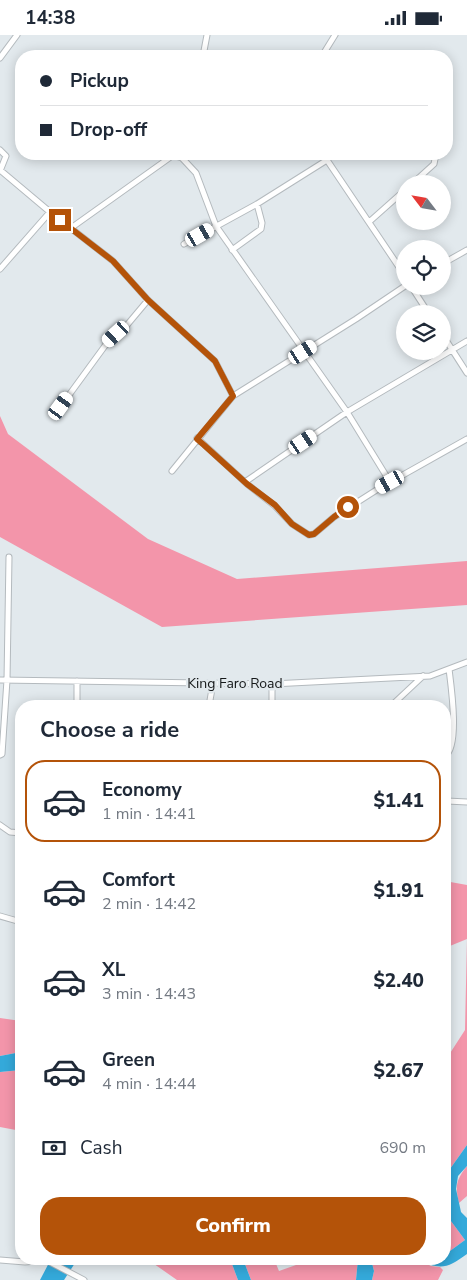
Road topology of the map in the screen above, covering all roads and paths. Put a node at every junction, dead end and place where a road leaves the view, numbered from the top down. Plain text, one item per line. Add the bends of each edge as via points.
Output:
1 (17, 35) edge
2 (207, 35) edge
3 (335, 35) edge
4 (204, 50) edge
5 (326, 50) edge
6 (0, 57) edge
7 (0, 150) edge
8 (164, 160) edge
9 (184, 160) edge
10 (327, 160) joint
11 (435, 160) edge
12 (0, 171) edge
13 (422, 175) edge
14 (396, 198) edge
15 (257, 204) junction
16 (50, 212) junction
17 (369, 222) junction
18 (216, 226) junction
19 (71, 228) junction
20 (184, 244) dead end
21 (232, 250) junction
22 (467, 250) edge
23 (451, 259) edge
24 (396, 262) edge
25 (0, 269) edge
26 (396, 292) edge
27 (148, 300) junction
28 (467, 341) edge
29 (451, 347) edge
30 (453, 350) junction
31 (303, 352) junction
32 (467, 373) edge
33 (233, 396) junction
34 (61, 406) dead end
35 (347, 412) junction
36 (197, 439) junction
37 (467, 439) edge
38 (172, 471) dead end
39 (390, 482) junction
40 (245, 483) junction
41 (9, 557) dead end
42 (467, 662) edge
43 (449, 669) junction
44 (423, 676) junction
45 (0, 680) edge
46 (7, 680) junction
47 (77, 681) junction
48 (213, 683) junction
49 (272, 684) junction
50 (77, 700) edge
51 (210, 700) edge
52 (272, 700) edge
53 (397, 700) edge
54 (451, 749) edge
55 (0, 755) edge
56 (451, 801) edge
57 (467, 802) edge
58 (0, 825) edge
59 (15, 832) edge
60 (0, 916) edge
61 (15, 920) edge
62 (0, 1260) edge
63 (15, 1261) edge
64 (56, 1265) edge
65 (84, 1280) edge

1 - 6 street
2 - 4 street
3 - 5 street
7 - 12 street via 6,156
8 - 19 street
9 - 18 street via 196,173
10 - 15 street
10 - 17 street
11 - 13 street
12 - 16 street
14 - 17 street
15 - 18 street
15 - 21 street via 261,229
16 - 19 street
16 - 25 street
17 - 24 street
18 - 20 street
18 - 21 street
19 - 27 street via 113,261
21 - 31 street
22 - 23 street
26 - 31 street
27 - 33 street via 215,361
27 - 34 street via 107,343
28 - 30 street
29 - 30 street
30 - 32 street
30 - 35 street
31 - 33 street
31 - 35 street
33 - 36 street
35 - 39 street
35 - 40 street
36 - 38 street
36 - 40 street
37 - 39 street
39 - 40 street via 309,535
41 - 46 street
42 - 43 street, King Faro Road
43 - 44 street, King Faro Road
43 - 54 street via 454,705
44 - 49 street, King Faro Road
44 - 53 street
45 - 46 street, King Faro Road
46 - 47 street, King Faro Road
46 - 55 street
47 - 48 street, King Faro Road
47 - 50 street
48 - 49 street, King Faro Road
48 - 51 street
49 - 52 street
56 - 57 street
58 - 59 street
60 - 61 street
62 - 63 street
64 - 65 street

